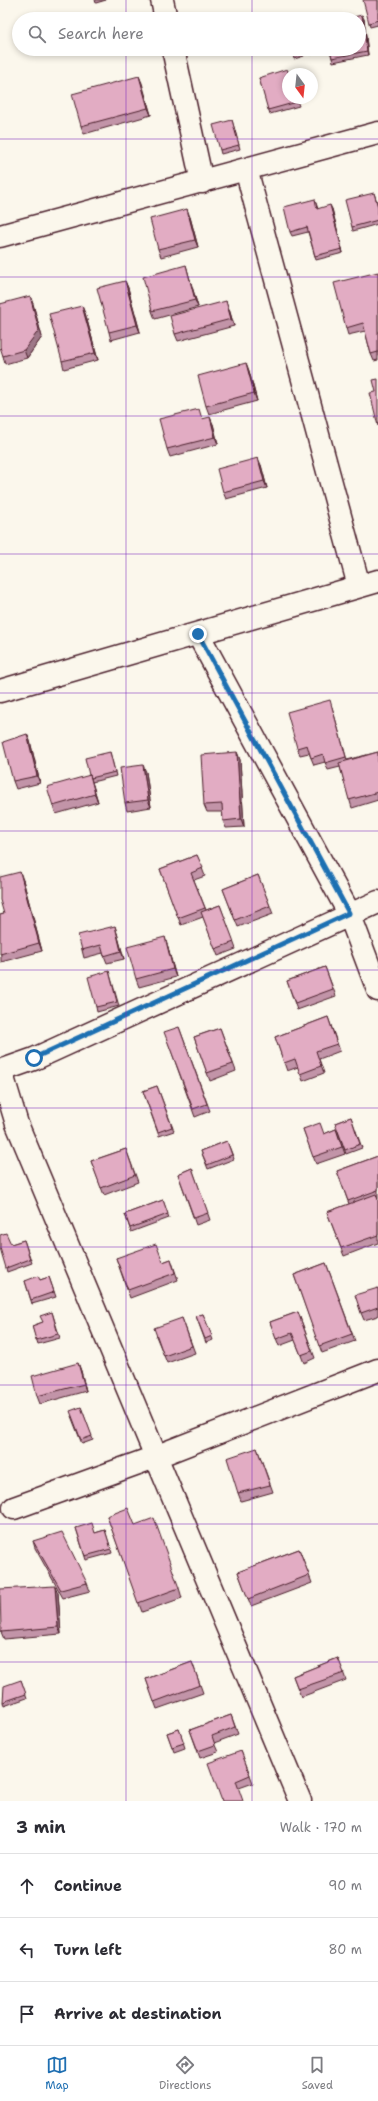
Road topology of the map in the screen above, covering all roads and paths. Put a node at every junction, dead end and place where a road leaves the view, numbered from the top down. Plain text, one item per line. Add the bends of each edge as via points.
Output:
1 (162, 0) edge
2 (165, 12) edge
3 (175, 56) edge
4 (378, 133) edge
5 (246, 169) junction
6 (202, 182) junction
7 (0, 236) edge
8 (369, 584) edge
9 (198, 634) junction
10 (0, 691) edge
11 (378, 902) edge
12 (349, 913) junction
13 (378, 990) edge
14 (1, 1071) edge
15 (378, 1370) edge
16 (155, 1457) junction
17 (14, 1508) dead end
18 (300, 1801) edge

1 - 2 street
3 - 6 street
4 - 5 street
5 - 6 street
5 - 8 street
6 - 7 street
8 - 9 street
9 - 10 street
9 - 12 street
11 - 12 street
12 - 13 street
12 - 14 street
14 - 16 street via 17,1124
15 - 16 street
16 - 17 street
16 - 18 street

